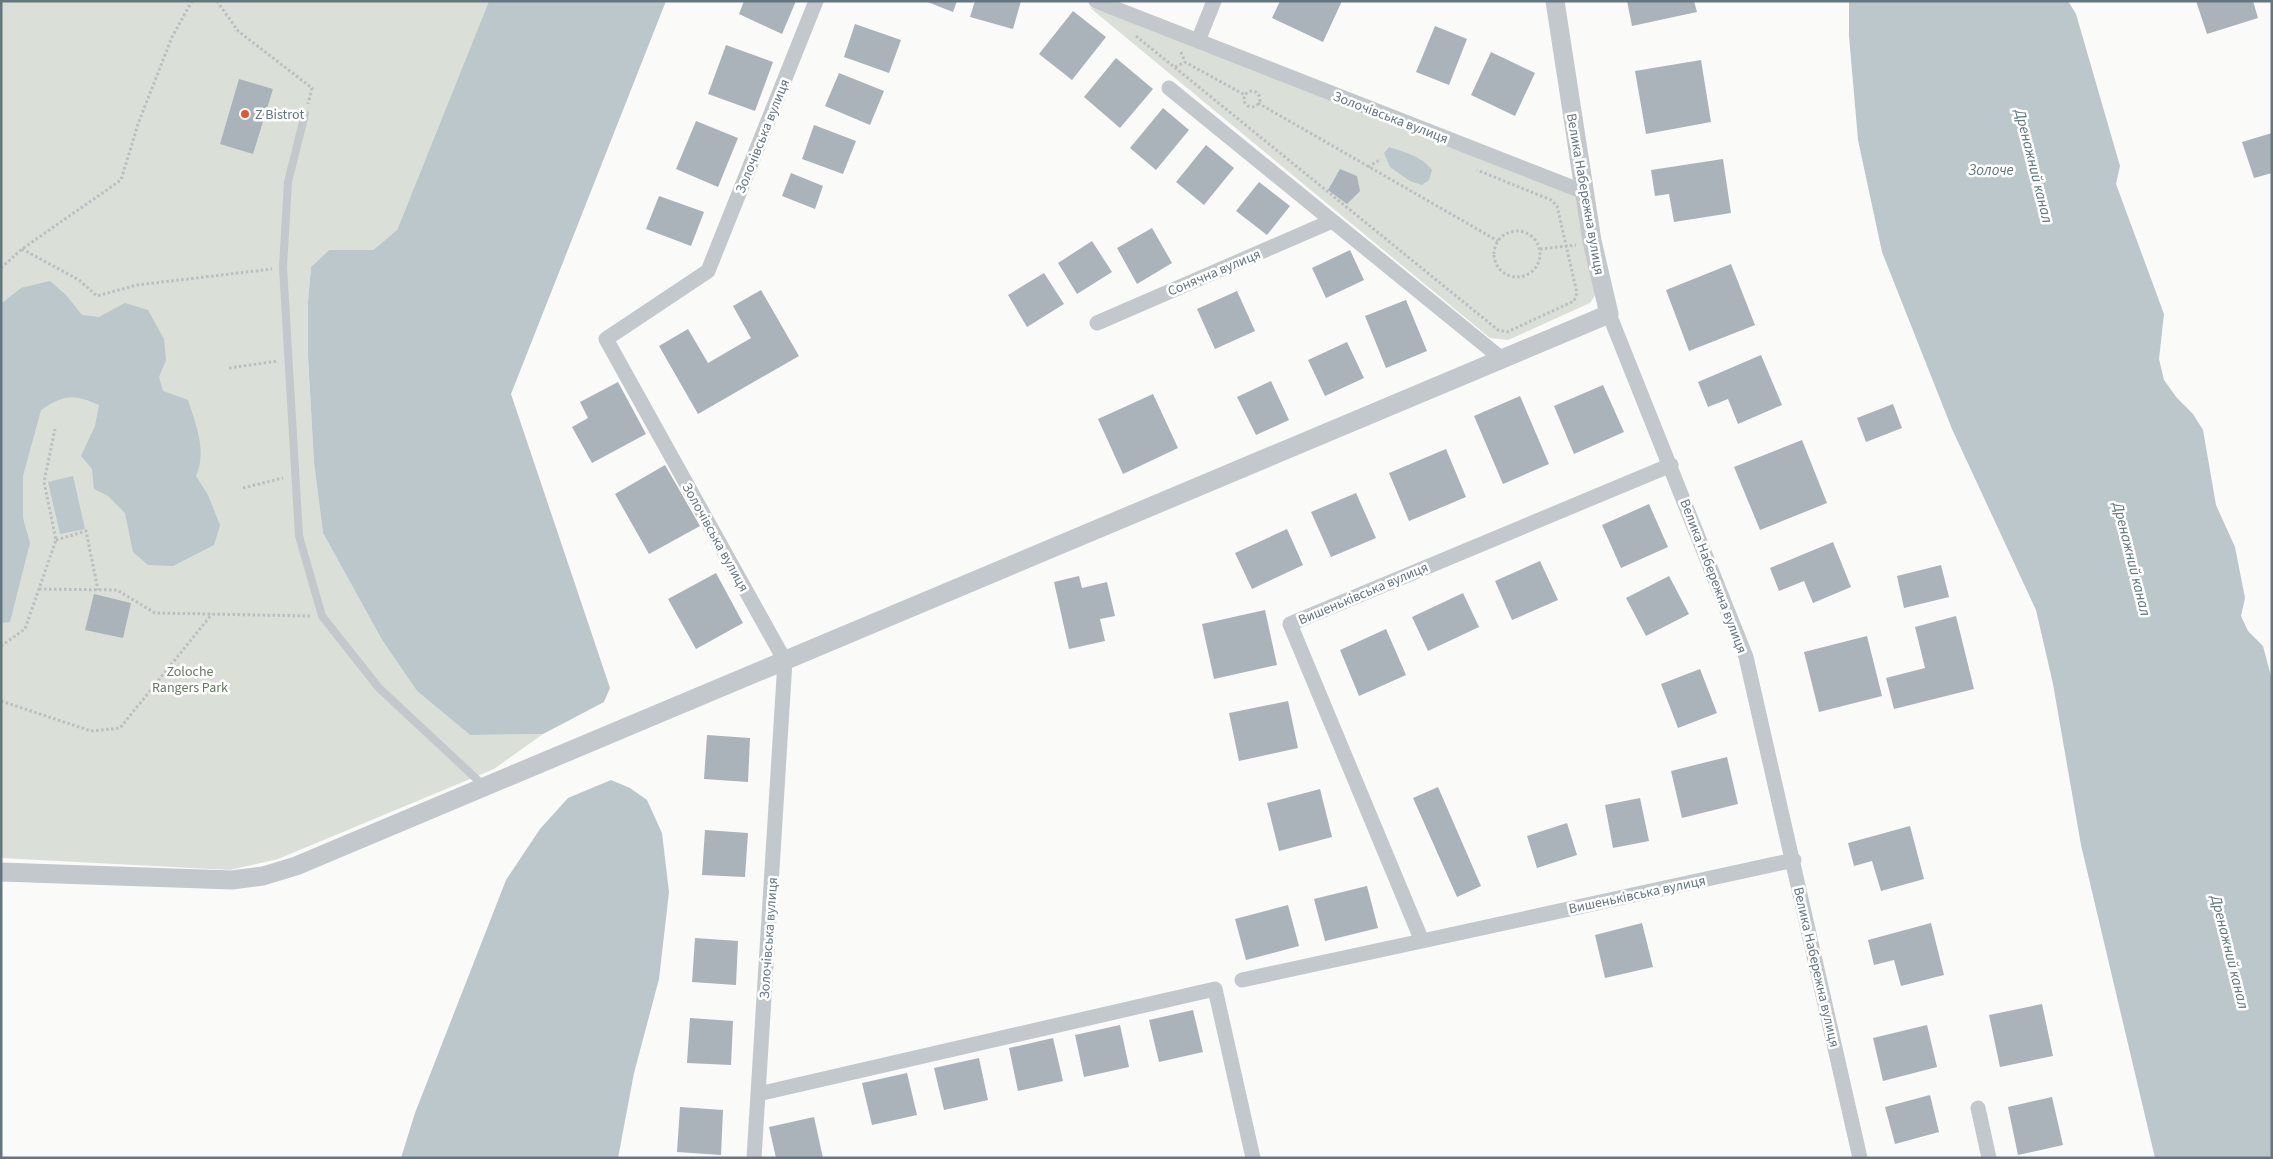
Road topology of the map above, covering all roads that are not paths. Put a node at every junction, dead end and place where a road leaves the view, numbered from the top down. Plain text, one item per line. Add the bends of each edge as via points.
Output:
1 (816, 1) edge
2 (1096, 1) edge
3 (1214, 1) edge
4 (1555, 1) edge
5 (1194, 48) junction
6 (1168, 88) dead end
7 (305, 114) road end
8 (1584, 192) junction
9 (1332, 221) junction
10 (1609, 314) junction
11 (1097, 323) dead end
12 (1502, 359) junction
13 (1671, 465) junction
14 (785, 661) junction
15 (484, 787) junction
16 (1794, 860) junction
17 (1, 872) edge
18 (1422, 941) junction
19 (1242, 980) dead end
20 (758, 1094) junction
21 (1978, 1108) dead end
22 (754, 1158) edge
23 (1253, 1158) edge
24 (1860, 1158) edge
25 (1989, 1158) edge

1 - 14 street, Золочівська вулиця via 708,271 606,339
2 - 5 street, Золочівська вулиця
3 - 5 street
4 - 8 street, Велика Набережна вулиця
5 - 8 street, Золочівська вулиця
6 - 9 street
7 - 15 lane via 288,182 282,268 299,536 322,616 379,688
8 - 10 street, Велика Набережна вулиця
9 - 11 street, Сонячна вулиця
9 - 12 street
10 - 12 street
10 - 13 street, Велика Набережна вулиця
12 - 14 street
13 - 16 street, Велика Набережна вулиця via 1746,657
13 - 18 street, Вишеньківська вулиця via 1290,624
14 - 15 street
14 - 20 street, Золочівська вулиця
15 - 17 street via 296,866 264,876 232,880
16 - 18 street, Вишеньківська вулиця
16 - 24 street, Велика Набережна вулиця
18 - 19 street, Вишеньківська вулиця
20 - 22 street, Золочівська вулиця
20 - 23 street via 1215,989
21 - 25 street

